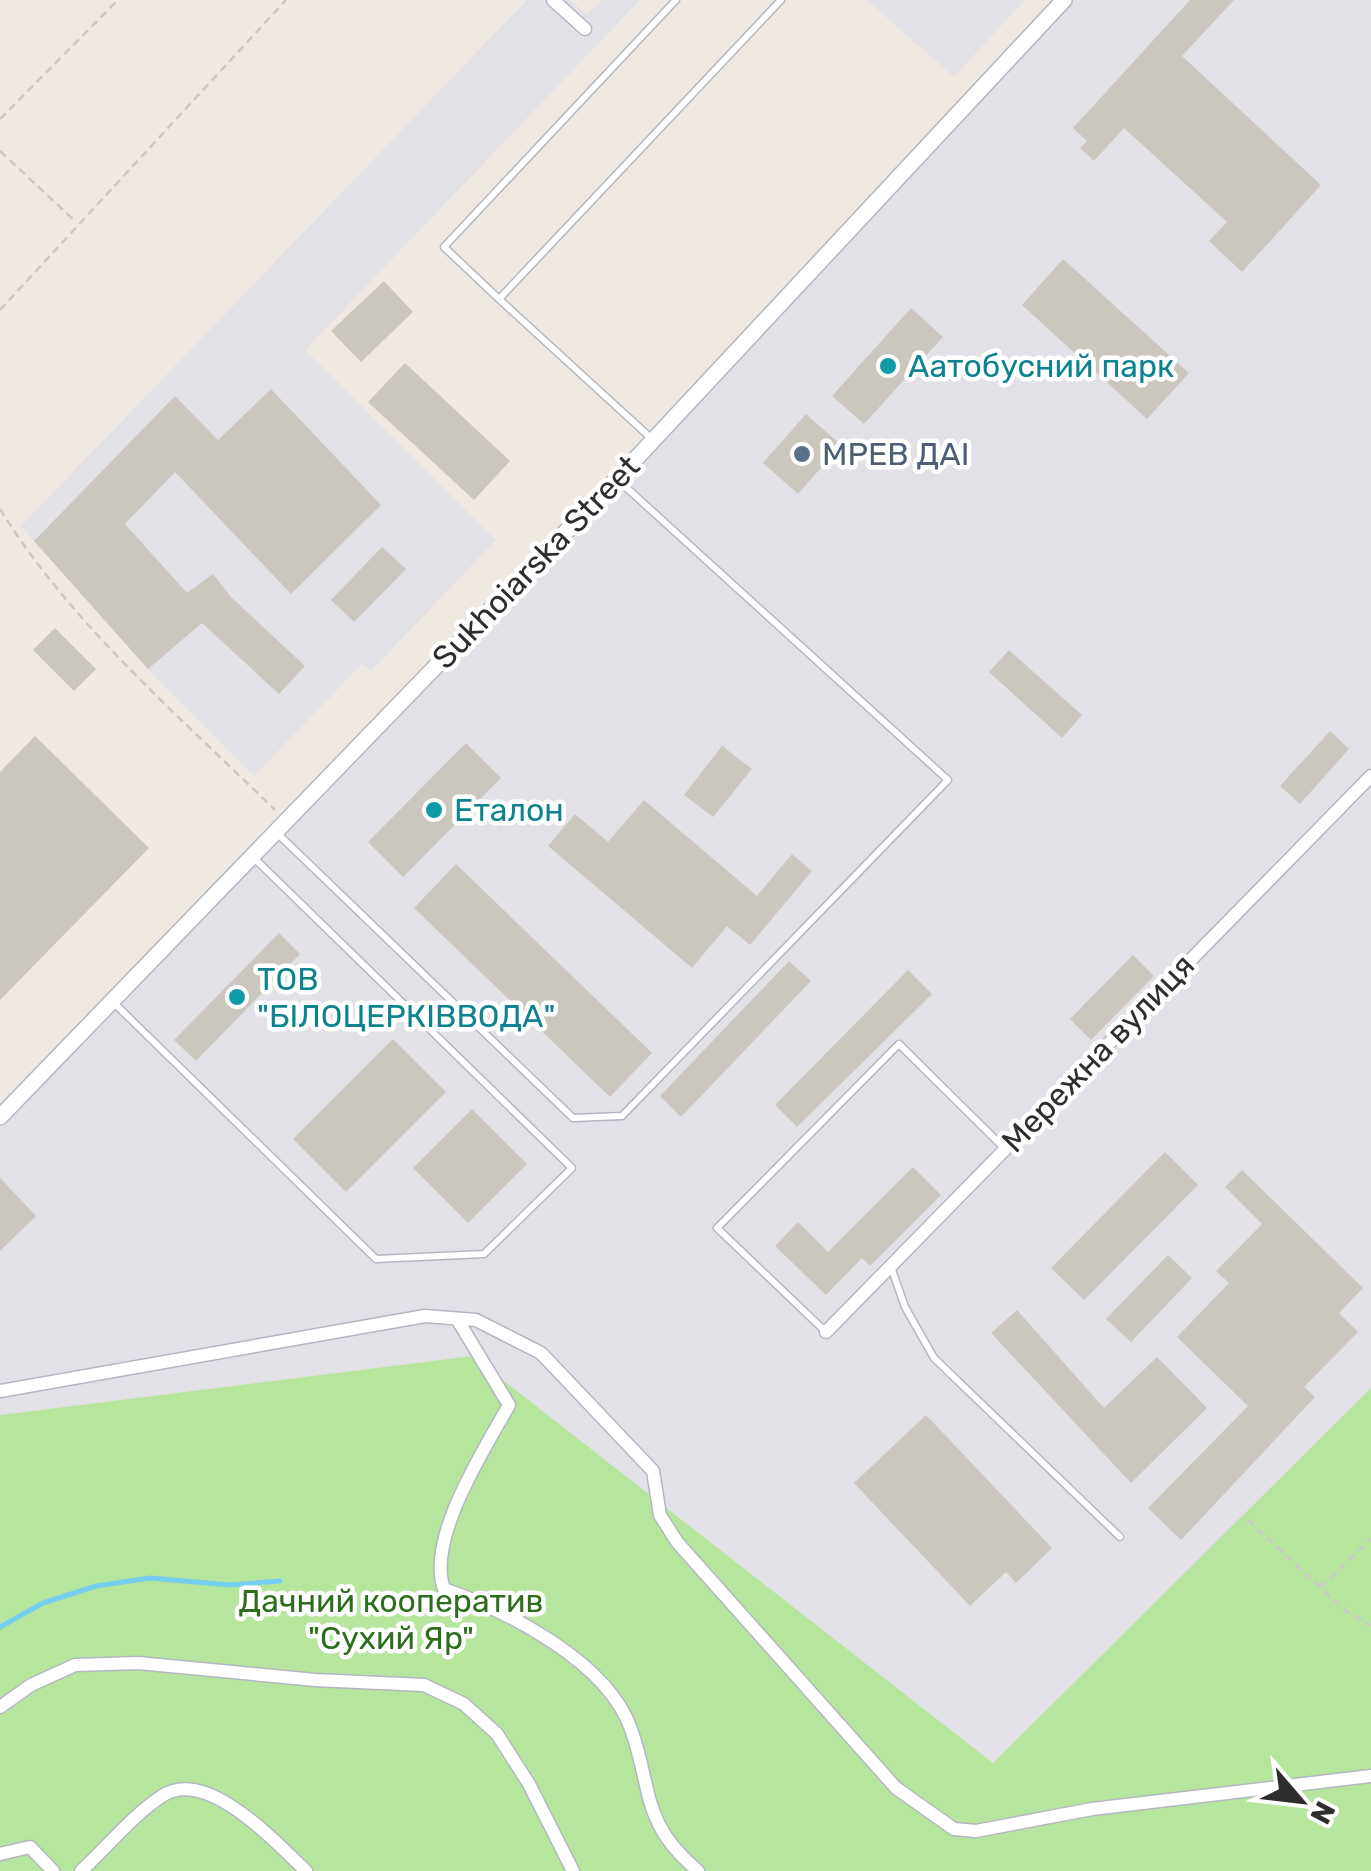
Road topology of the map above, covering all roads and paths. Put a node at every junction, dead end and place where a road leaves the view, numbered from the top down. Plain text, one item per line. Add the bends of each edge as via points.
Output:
1 (118, 0) edge
2 (286, 0) edge
3 (552, 0) edge
4 (676, 0) edge
5 (780, 0) edge
6 (1064, 0) edge
7 (585, 29) dead end
8 (0, 119) edge
9 (0, 151) edge
10 (76, 223) junction
11 (499, 299) junction
12 (0, 310) edge
13 (653, 440) junction
14 (617, 479) junction
15 (0, 509) edge
16 (1371, 776) edge
17 (281, 826) junction
18 (252, 856) junction
19 (113, 1002) junction
20 (0, 1117) edge
21 (1004, 1149) junction
22 (890, 1266) junction
23 (457, 1319) junction
24 (826, 1332) joint
25 (0, 1391) edge
26 (1248, 1520) dead end
27 (1120, 1537) dead end
28 (1371, 1539) edge
29 (1320, 1588) junction
30 (1371, 1626) edge
31 (0, 1707) edge
32 (1371, 1776) edge
33 (0, 1854) edge
34 (53, 1871) edge
35 (81, 1871) edge
36 (306, 1871) edge
37 (573, 1871) edge
38 (698, 1871) edge

1 - 8 path
2 - 10 path
3 - 7 street
4 - 11 lane via 444,247
5 - 11 lane
6 - 13 street, Sukhoiarska Street
9 - 10 path
10 - 12 path
11 - 13 lane
13 - 14 street, Sukhoiarska Street
14 - 17 street, Sukhoiarska Street
14 - 17 lane via 948,780 622,1116 573,1118
15 - 17 path via 126,665
16 - 21 street, Мережна вулиця
17 - 18 street, Sukhoiarska Street
18 - 19 street, Sukhoiarska Street
18 - 19 lane via 572,1168 484,1254 376,1258
19 - 20 street, Sukhoiarska Street
21 - 22 street, Мережна вулиця
21 - 24 lane via 899,1044 717,1228
22 - 24 street, Мережна вулиця
22 - 27 lane via 934,1358
23 - 25 street via 425,1316
23 - 32 street via 476,1320 541,1353 653,1470 660,1515 677,1542 896,1788 954,1828 976,1831
23 - 38 street via 509,1405 452,1516 437,1570 444,1589 518,1618 612,1696 631,1727 655,1820 670,1847
26 - 29 path
28 - 29 path
29 - 30 path
31 - 37 street via 75,1665 424,1685 464,1704 497,1734
33 - 34 street via 30,1847
35 - 36 street via 165,1794 199,1791 225,1800

